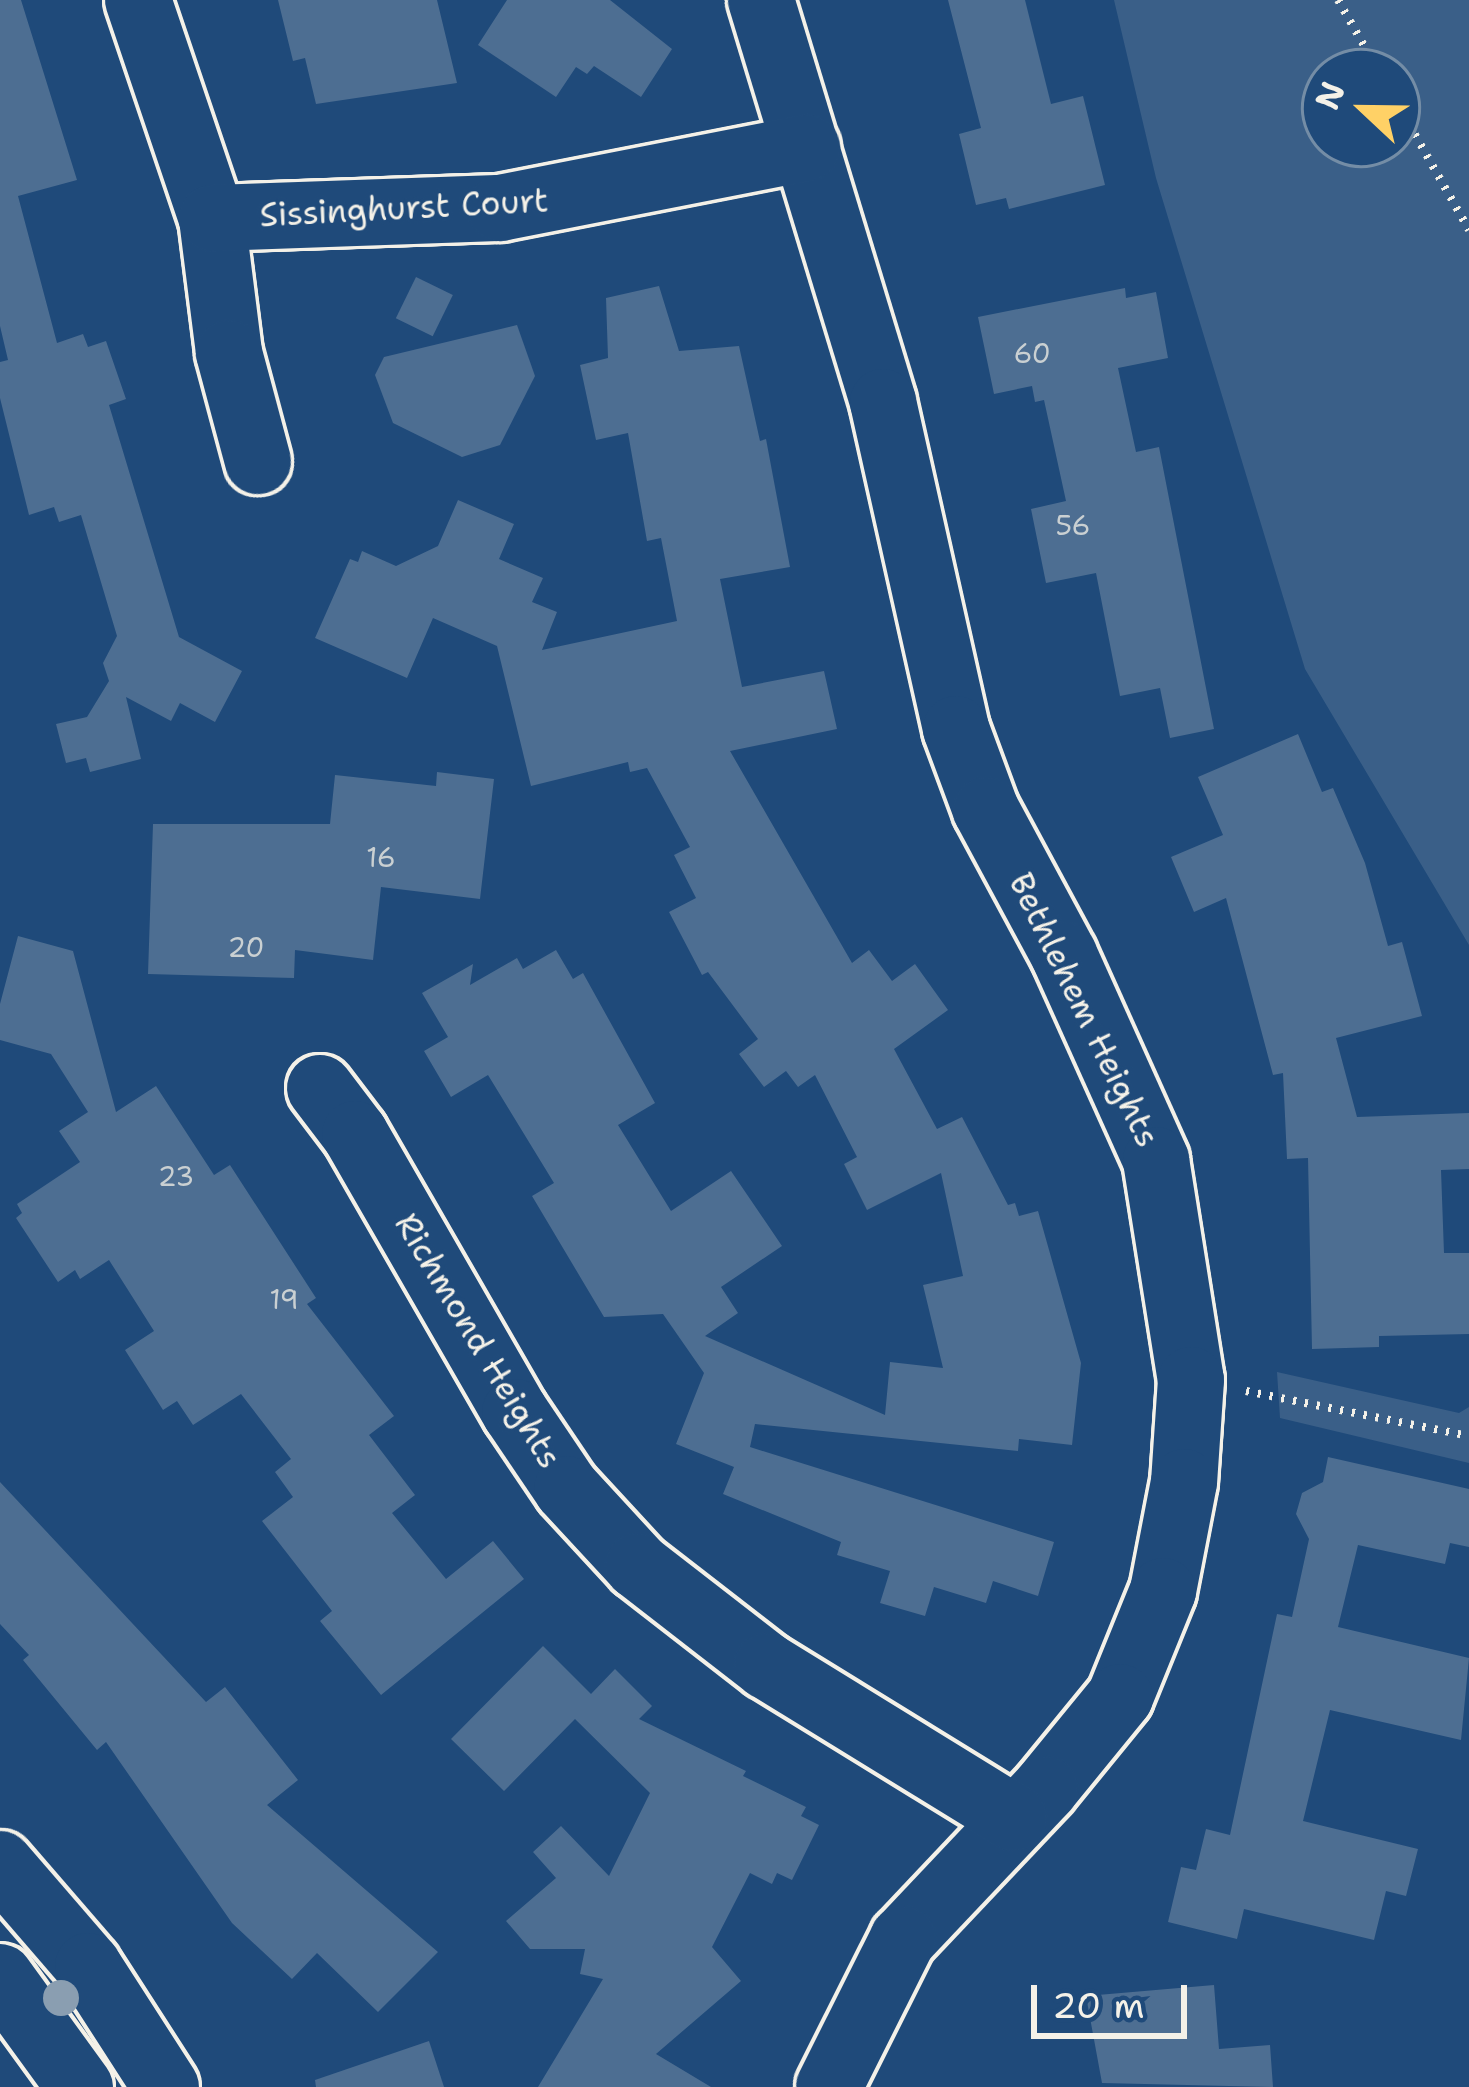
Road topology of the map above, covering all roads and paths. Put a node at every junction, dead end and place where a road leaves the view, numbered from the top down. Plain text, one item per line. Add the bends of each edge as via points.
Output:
1 (138, 0) edge
2 (761, 0) edge
3 (1338, 0) edge
4 (1365, 48) edge
5 (1421, 146) edge
6 (807, 148) junction
7 (212, 218) junction
8 (1469, 230) edge
9 (259, 461) dead end
10 (320, 1088) dead end
11 (1191, 1380) junction
12 (1469, 1436) edge
13 (1014, 1818) junction
14 (3, 1873) edge
15 (0, 1977) edge
16 (80, 2087) edge
17 (166, 2087) edge
18 (829, 2087) edge

1 - 7 street, Sissinghurst Court
2 - 6 street, Bethlehem Heights
3 - 4 path
5 - 8 path
6 - 7 street, Sissinghurst Court via 500,208
6 - 11 street, Bethlehem Heights via 900,464 956,729 986,810 1064,955 1156,1160
7 - 9 street, Sissinghurst Court via 229,353
10 - 13 street, Richmond Heights via 356,1134 514,1412 567,1489 638,1565 767,1666
11 - 12 path
11 - 13 street, Bethlehem Heights via 1184,1481 1145,1646 1090,1738
13 - 18 street, Bethlehem Heights via 903,1939
14 - 17 street via 88,1966
15 - 16 street

